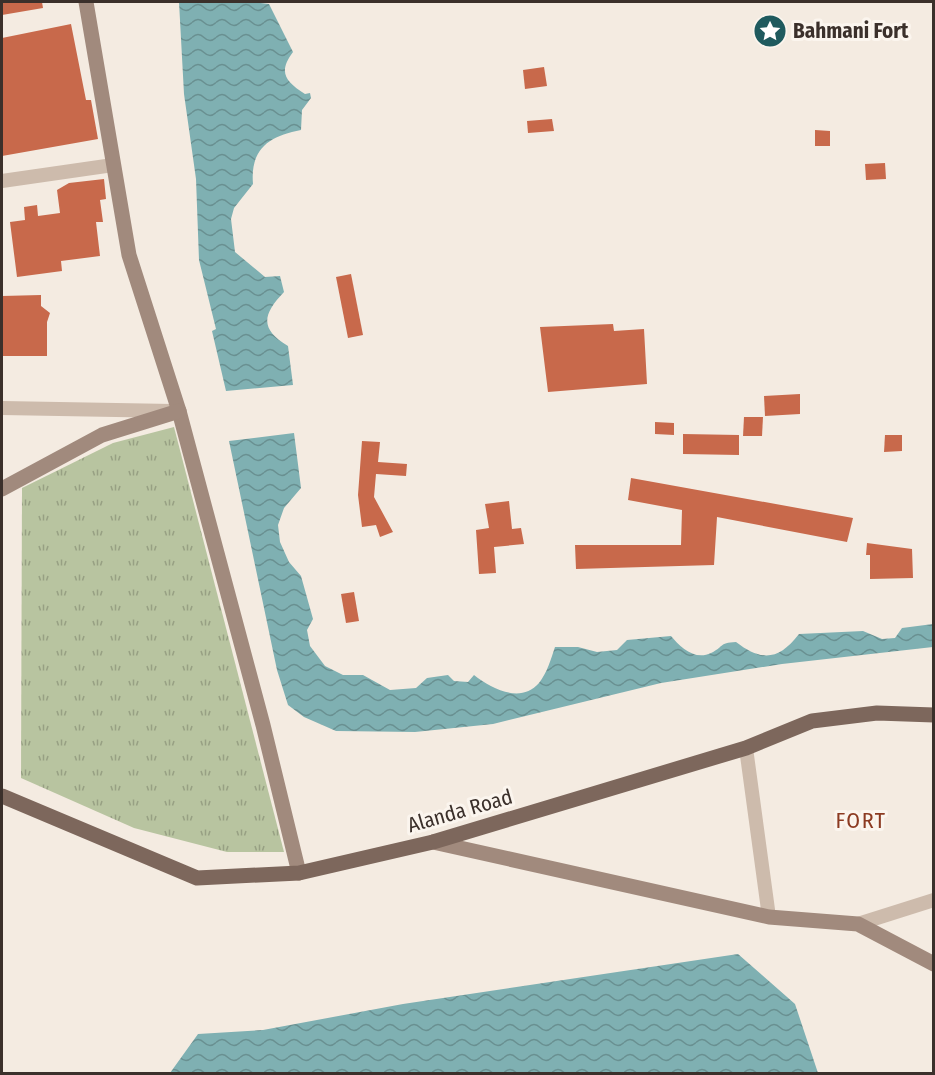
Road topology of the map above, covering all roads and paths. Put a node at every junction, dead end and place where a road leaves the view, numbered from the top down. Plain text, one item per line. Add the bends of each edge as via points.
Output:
1 (86, 2) edge
2 (113, 165) junction
3 (2, 181) edge
4 (2, 408) edge
5 (180, 411) junction
6 (2, 489) edge
7 (933, 715) edge
8 (746, 748) junction
9 (2, 796) edge
10 (433, 842) junction
11 (299, 873) junction
12 (933, 900) edge
13 (769, 917) junction
14 (858, 924) junction
15 (933, 964) edge

1 - 2 street
2 - 3 street
2 - 5 street via 129,255
4 - 5 street
5 - 6 street via 102,435
5 - 11 street
7 - 8 main road, Alanda Road via 877,713 812,720
8 - 10 main road, Alanda Road
8 - 13 street
9 - 11 main road, Alanda Road via 198,878
10 - 11 main road, Alanda Road
10 - 13 street
12 - 14 street
13 - 14 street
14 - 15 street

